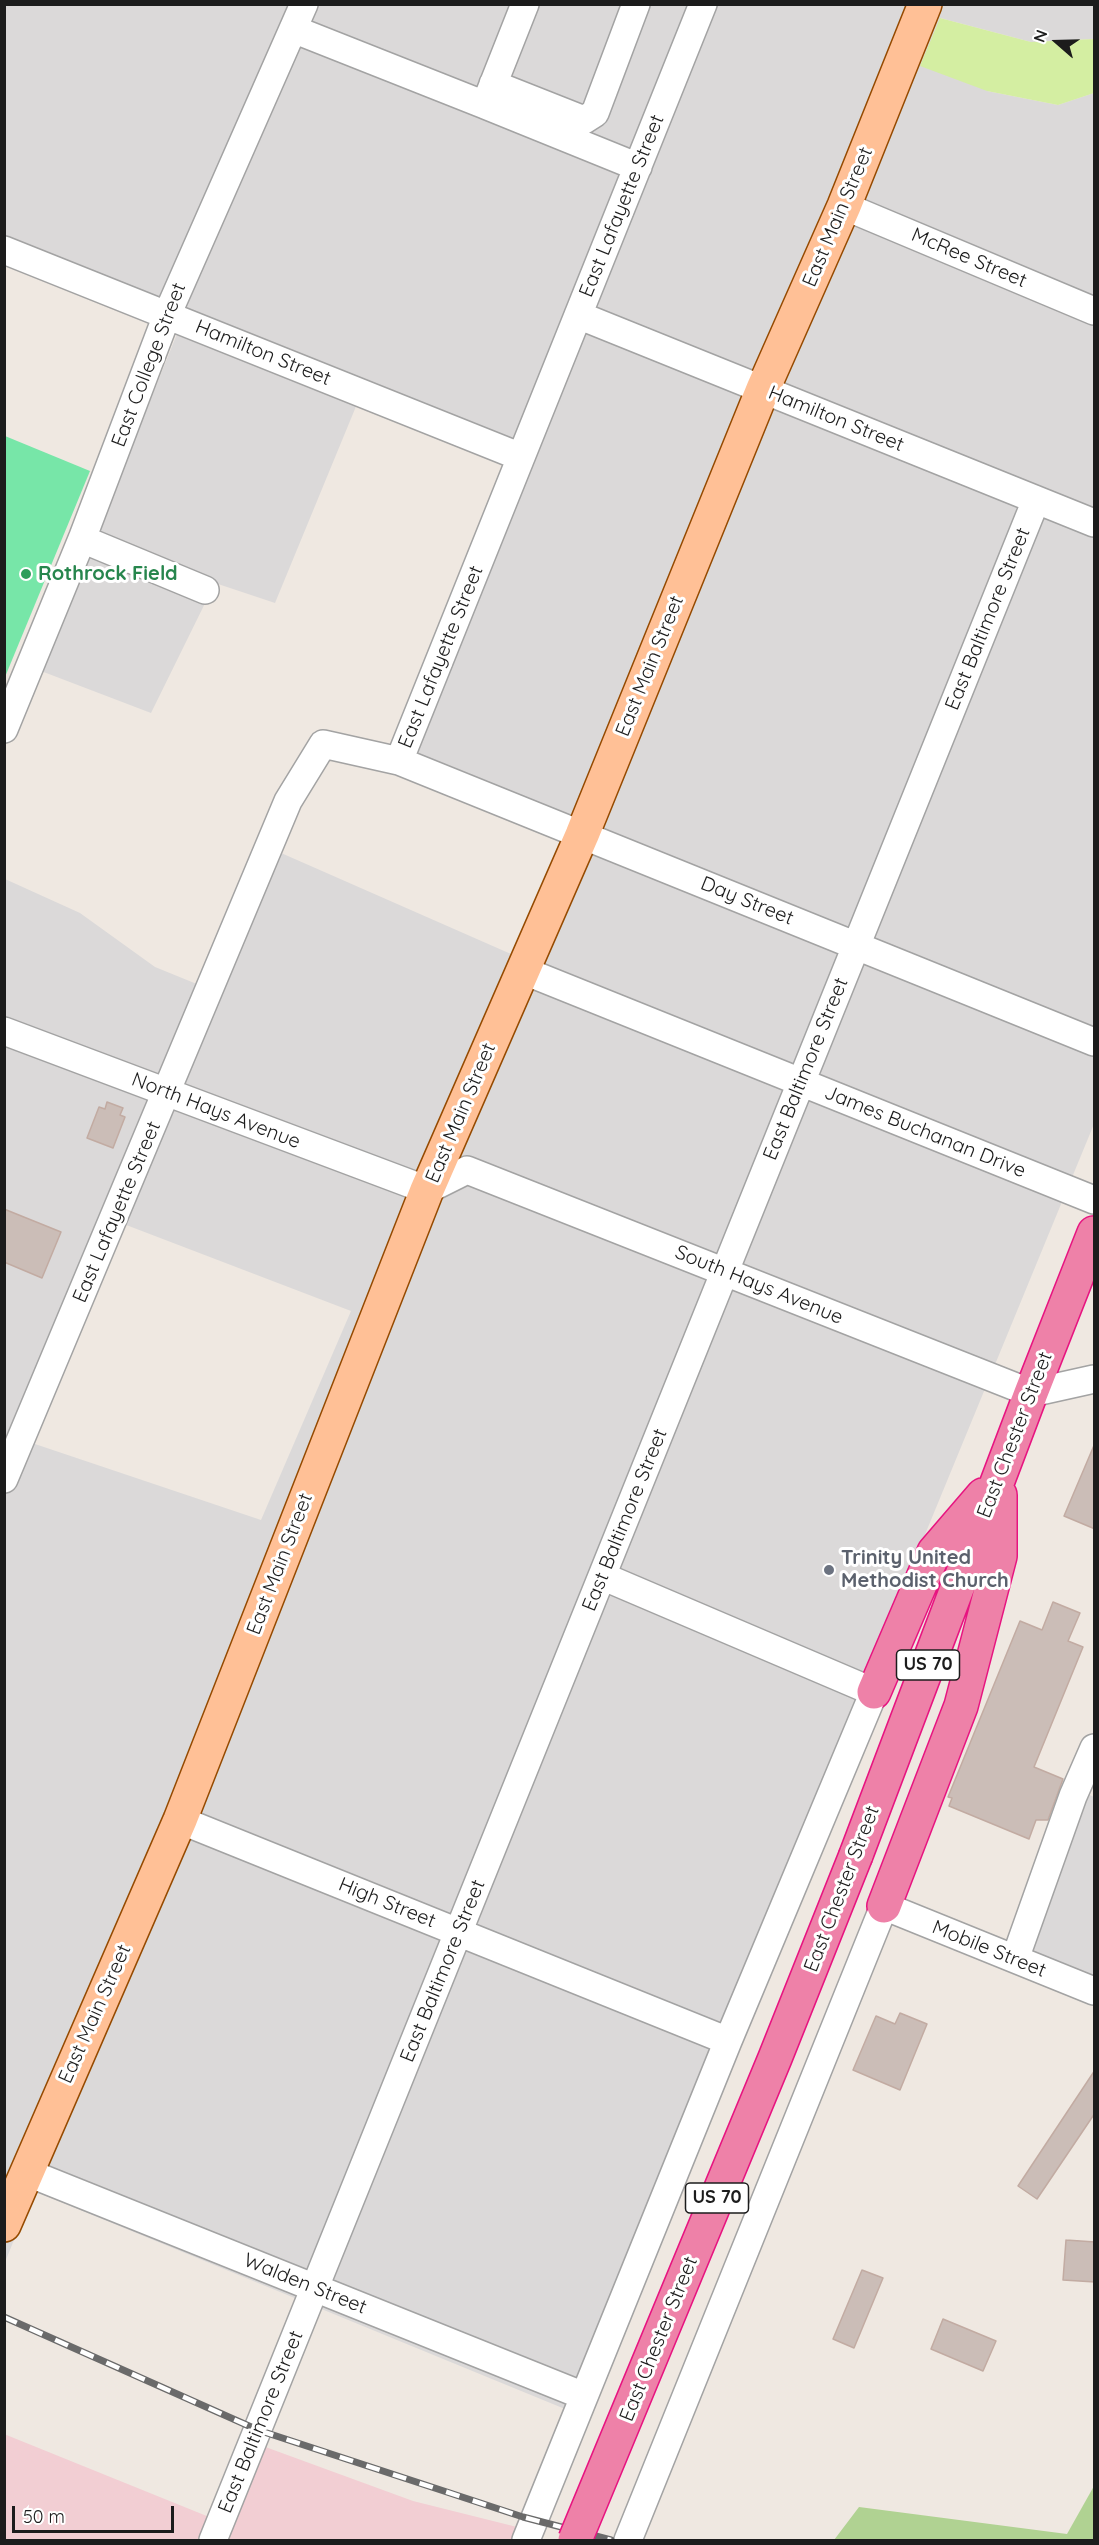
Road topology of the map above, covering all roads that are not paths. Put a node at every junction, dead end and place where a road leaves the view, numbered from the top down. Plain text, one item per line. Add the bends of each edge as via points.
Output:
1 (304, 4) edge
2 (525, 4) edge
3 (636, 4) edge
4 (925, 4) edge
5 (702, 5) edge
6 (293, 29) junction
7 (489, 95) junction
8 (638, 167) junction
9 (844, 206) junction
10 (4, 250) edge
11 (1095, 311) edge
12 (167, 315) junction
13 (578, 315) junction
14 (763, 390) junction
15 (521, 457) junction
16 (1036, 500) junction
17 (1095, 524) edge
18 (82, 538) junction
19 (205, 590) dead end
20 (4, 729) edge
21 (399, 761) junction
22 (582, 835) junction
23 (856, 945) junction
24 (522, 970) junction
25 (4, 1031) edge
26 (1095, 1042) edge
27 (801, 1082) junction
28 (167, 1093) junction
29 (428, 1190) junction
30 (1095, 1200) edge
31 (1095, 1233) edge
32 (724, 1272) junction
33 (1095, 1379) edge
34 (1030, 1393) junction
35 (7, 1465) edge
36 (1000, 1475) junction
37 (602, 1575) junction
38 (874, 1692) junction
39 (1095, 1748) edge
40 (180, 1820) junction
41 (884, 1906) junction
42 (459, 1932) junction
43 (1015, 1959) junction
44 (1095, 1991) edge
45 (728, 2041) junction
46 (26, 2172) junction
47 (4, 2225) edge
48 (315, 2288) junction
49 (584, 2396) junction
50 (213, 2541) edge
51 (526, 2541) edge
52 (575, 2541) edge
53 (628, 2541) edge

1 - 6 street, East College Street
2 - 7 street
3 - 7 street via 595,113 584,120
4 - 9 main road, East Main Street
5 - 8 street, East Lafayette Street
6 - 7 street
6 - 12 street, East College Street
7 - 8 street
8 - 13 street, East Lafayette Street
9 - 11 street, McRee Street
9 - 14 main road, East Main Street
10 - 12 street, Hamilton Street
12 - 15 street, Hamilton Street
12 - 18 street, East College Street
13 - 14 street, Hamilton Street
13 - 15 street, East Lafayette Street
14 - 16 street, Hamilton Street
14 - 22 main road, East Main Street
15 - 21 street, East Lafayette Street
16 - 17 street, Hamilton Street
16 - 23 street, East Baltimore Street
18 - 19 street
18 - 20 street, East College Street
21 - 22 street, Day Street
21 - 28 street, East Lafayette Street via 323,744 288,801
22 - 23 street, Day Street
22 - 24 main road, East Main Street
23 - 26 street, Day Street
23 - 27 street, East Baltimore Street
24 - 27 street, James Buchanan Drive
24 - 29 main road, East Main Street
25 - 28 street, North Hays Avenue
27 - 30 street, James Buchanan Drive
27 - 32 street, East Baltimore Street
28 - 29 street, North Hays Avenue
28 - 35 street, East Lafayette Street
29 - 32 street, South Hays Avenue via 467,1170
29 - 40 main road, East Main Street
31 - 34 highway, East Chester Street / US 70
32 - 34 street, South Hays Avenue
32 - 37 street, East Baltimore Street
33 - 34 street
34 - 36 highway, East Chester Street / US 70
36 - 38 highway via 934,1552
36 - 41 highway via 1000,1556 962,1706
36 - 52 highway, East Chester Street / US 70, bridge via 856,1855
37 - 38 street
37 - 42 street, East Baltimore Street
38 - 45 street
39 - 43 street via 1073,1796
40 - 42 street, High Street
40 - 46 main road, East Main Street
41 - 43 street, Mobile Street
41 - 53 street
42 - 45 street, High Street
42 - 48 street, East Baltimore Street
43 - 44 street, Mobile Street
45 - 49 street
46 - 47 main road, East Main Street
46 - 48 street, Walden Street
48 - 49 street, Walden Street
48 - 50 street, East Baltimore Street
49 - 51 street

